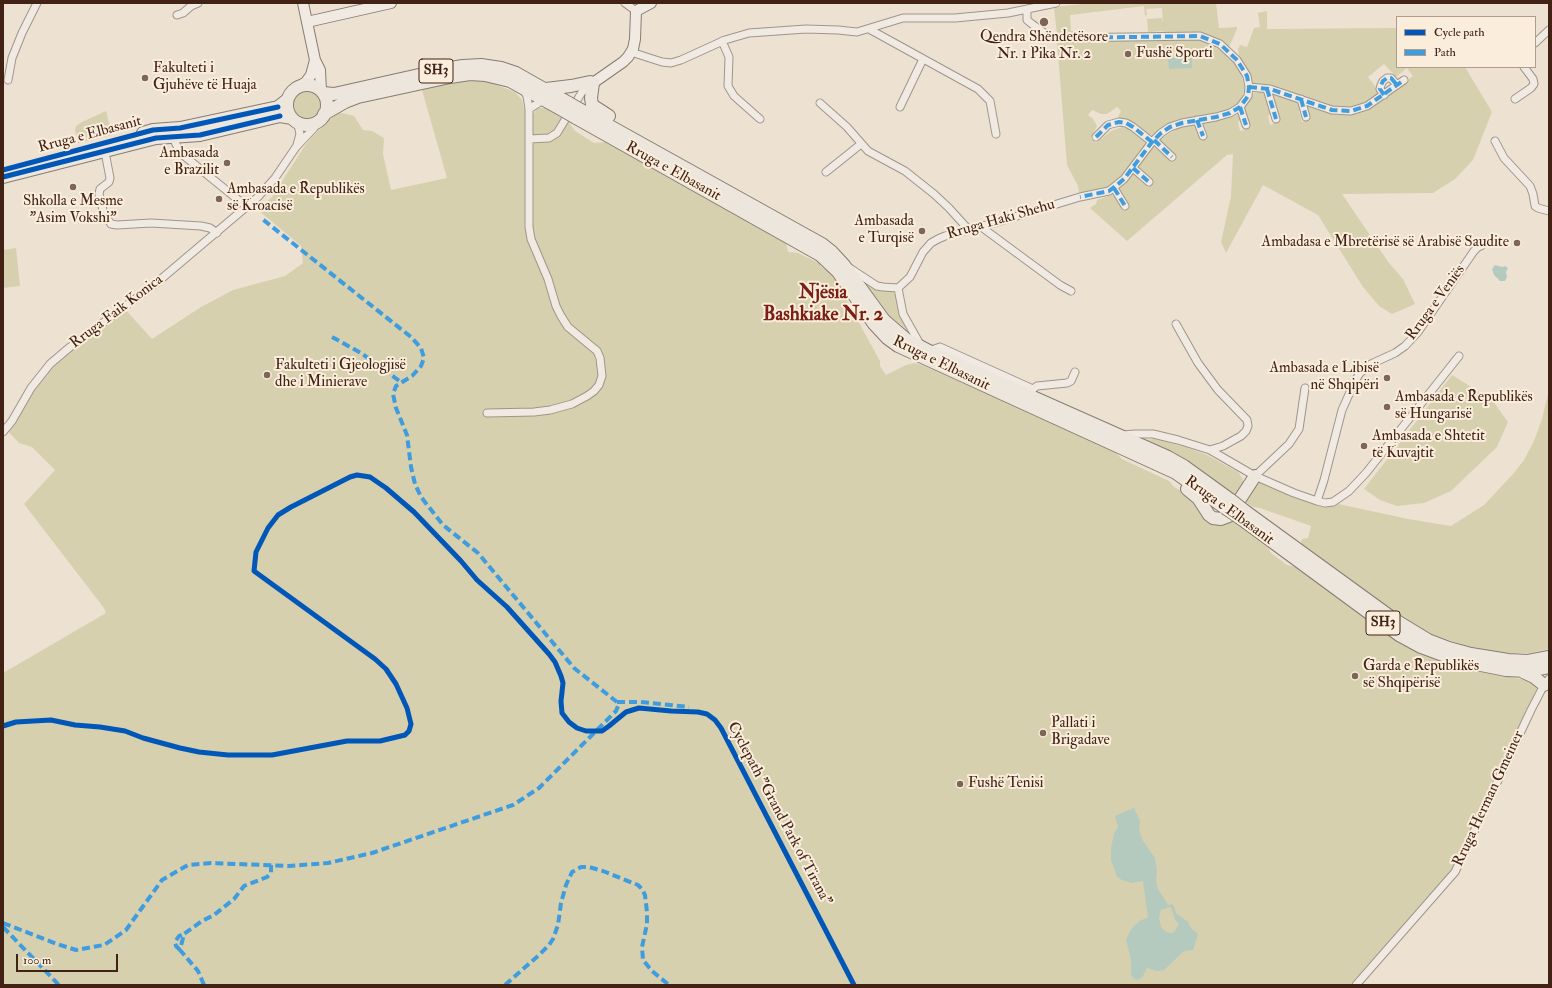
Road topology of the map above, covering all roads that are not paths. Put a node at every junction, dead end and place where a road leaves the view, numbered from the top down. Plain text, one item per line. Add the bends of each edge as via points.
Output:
1 (37, 3) edge
2 (198, 3) edge
3 (303, 3) edge
4 (391, 3) edge
5 (625, 3) edge
6 (651, 3) edge
7 (1056, 3) edge
8 (636, 7) edge
9 (1027, 9) junction
10 (177, 15) dead end
11 (307, 22) junction
12 (869, 29) junction
13 (1549, 30) edge
14 (722, 41) junction
15 (1536, 42) edge
16 (631, 52) junction
17 (924, 59) junction
18 (315, 60) junction
19 (1525, 68) edge
20 (8, 80) dead end
21 (1404, 80) dead end
22 (593, 83) junction
23 (1397, 85) junction
24 (300, 86) junction
25 (522, 87) junction
26 (1249, 87) junction
27 (1267, 89) junction
28 (322, 92) junction
29 (546, 95) junction
30 (1384, 95) junction
31 (1301, 99) junction
32 (1515, 99) dead end
33 (287, 100) junction
34 (820, 103) dead end
35 (900, 107) dead end
36 (1240, 107) junction
37 (529, 109) junction
38 (578, 114) junction
39 (323, 116) junction
40 (1306, 117) dead end
41 (294, 119) junction
42 (760, 119) dead end
43 (1276, 119) dead end
44 (1197, 120) junction
45 (1246, 125) dead end
46 (996, 134) dead end
47 (1203, 136) dead end
48 (1096, 137) dead end
49 (173, 138) junction
50 (529, 139) junction
51 (634, 139) junction
52 (1153, 141) junction
53 (1495, 141) dead end
54 (861, 144) junction
55 (296, 147) junction
56 (105, 152) junction
57 (1172, 157) dead end
58 (1133, 168) junction
59 (3, 170) edge
60 (826, 172) dead end
61 (3, 178) edge
62 (1149, 182) dead end
63 (1114, 188) junction
64 (1125, 206) dead end
65 (247, 207) junction
66 (1549, 211) edge
67 (980, 226) junction
68 (968, 229) junction
69 (217, 233) junction
70 (1481, 246) dead end
71 (844, 264) junction
72 (898, 288) junction
73 (1071, 291) dead end
74 (1176, 324) dead end
75 (926, 349) junction
76 (1459, 356) dead end
77 (1074, 372) dead end
78 (1305, 388) dead end
79 (1031, 392) junction
80 (487, 413) dead end
81 (3, 432) edge
82 (1118, 436) junction
83 (1210, 450) junction
84 (1153, 462) junction
85 (1255, 476) junction
86 (1317, 501) junction
87 (1228, 504) junction
88 (1243, 514) junction
89 (1549, 657) edge
90 (1549, 667) edge
91 (1520, 671) junction
92 (1546, 682) edge
93 (1356, 985) edge

1 - 20 street via 12,58
2 - 10 street
3 - 11 street
4 - 11 street
5 - 8 street
6 - 8 street
7 - 9 street
8 - 16 street via 636,33
9 - 12 street via 955,18 903,18
9 - 26 street via 1027,20 1050,37 1200,36 1220,44 1237,60 1247,76
11 - 18 street
12 - 14 street via 857,32 806,28 749,33
12 - 17 street
13 - 15 street
14 - 16 street via 671,63
14 - 42 street via 729,57 728,86 734,96
16 - 22 street via 623,62
17 - 35 street
17 - 46 street via 985,95 992,106
18 - 24 street via 311,75
18 - 28 street via 320,70
19 - 32 street via 1534,84
21 - 23 street
22 - 29 main road via 564,88
22 - 50 street via 582,92 557,133 549,138
22 - 51 main road via 592,105 622,126
23 - 30 street
23 - 30 street via 1391,78 1387,78 1380,89
24 - 28 main road, SH3 via 313,86
24 - 33 main road
25 - 29 main road, Rruga e Elbasanit / SH3
25 - 37 street via 527,96
25 - 39 main road, Rruga e Elbasanit / SH3 via 494,77 462,75 358,97 338,105
26 - 27 street
26 - 36 street via 1248,96
27 - 31 street
27 - 43 street
28 - 29 main road, Rruga e Elbasanit / SH3 via 334,94 473,65 509,71
28 - 39 main road via 326,105
29 - 37 street
29 - 38 main road, Rruga e Elbasanit / SH3, bridge
30 - 31 street via 1367,106 1351,111 1332,110
31 - 40 street
33 - 41 main road via 287,109
33 - 59 main road, Rruga e Elbasanit via 278,107 180,128 153,130
34 - 54 street via 847,127
36 - 44 street via 1230,113
36 - 45 street
37 - 50 street
38 - 51 main road, Rruga e Elbasanit / SH3
38 - 84 main road, Rruga e Elbasanit / SH3 via 820,255 838,272 874,324 898,346
39 - 41 main road, SH3 via 309,124
39 - 55 street, Rruga Faik Konica
41 - 49 main road, Rruga e Elbasanit / SH3 via 280,116
41 - 55 street via 300,134
44 - 47 street
44 - 52 street via 1170,127
48 - 52 street via 1108,125 1119,122 1126,123
49 - 56 main road, Rruga e Elbasanit / SH3 via 156,138
49 - 65 street via 183,155
50 - 80 street via 528,213 531,239 561,316 568,327 596,351 600,358 602,376 594,391 572,404 534,412
51 - 71 main road, Rruga e Elbasanit / SH3 via 809,236
52 - 57 street
52 - 58 street
53 - 66 street via 1504,158 1530,186 1535,206
54 - 60 street
54 - 68 street via 868,151 905,171 949,208
55 - 65 street, Rruga Faik Konica via 266,189
56 - 61 main road, Rruga e Elbasanit / SH3
56 - 69 street via 110,178 99,195 104,214 111,224 201,226
58 - 62 street
58 - 63 street
63 - 64 street
63 - 67 street, Rruga Haki Shehu
65 - 69 street, Rruga Faik Konica
67 - 68 street, Rruga Haki Shehu
67 - 73 street
68 - 72 street, Rruga Haki Shehu via 931,243 923,252 910,277
69 - 81 street, Rruga Faik Konica via 135,300 61,354 43,373
70 - 86 street, Rruga e Veniës via 1474,251 1418,332 1405,346 1370,364 1358,377 1342,410
71 - 72 street via 877,286
71 - 75 main road, Rruga e Elbasanit / SH3 via 884,320 897,332
72 - 75 street via 903,314
74 - 83 street via 1198,363 1218,390 1247,420 1248,426 1241,436
75 - 79 main road, Rruga e Elbasanit / SH3
76 - 86 street via 1358,482 1333,502
77 - 79 street via 1071,381 1067,383 1042,385
78 - 85 street via 1299,429 1289,444
79 - 82 main road, Rruga e Elbasanit / SH3
82 - 83 street via 1153,434
82 - 87 main road, Rruga e Elbasanit / SH3 via 1184,466
83 - 85 street
84 - 85 main road via 1198,498 1209,515 1217,520 1229,516
84 - 87 main road, Rruga e Elbasanit / SH3
85 - 86 street
87 - 88 main road, Rruga e Elbasanit / SH3, bridge
88 - 89 main road, Rruga e Elbasanit / SH3 via 1395,620 1428,640 1471,654 1508,660 1528,661
88 - 91 main road, Rruga e Elbasanit / SH3 via 1411,642 1456,660
90 - 91 main road, Rruga e Elbasanit / SH3
91 - 92 main road
92 - 93 street, Rruga Herman Gmeiner via 1455,872

